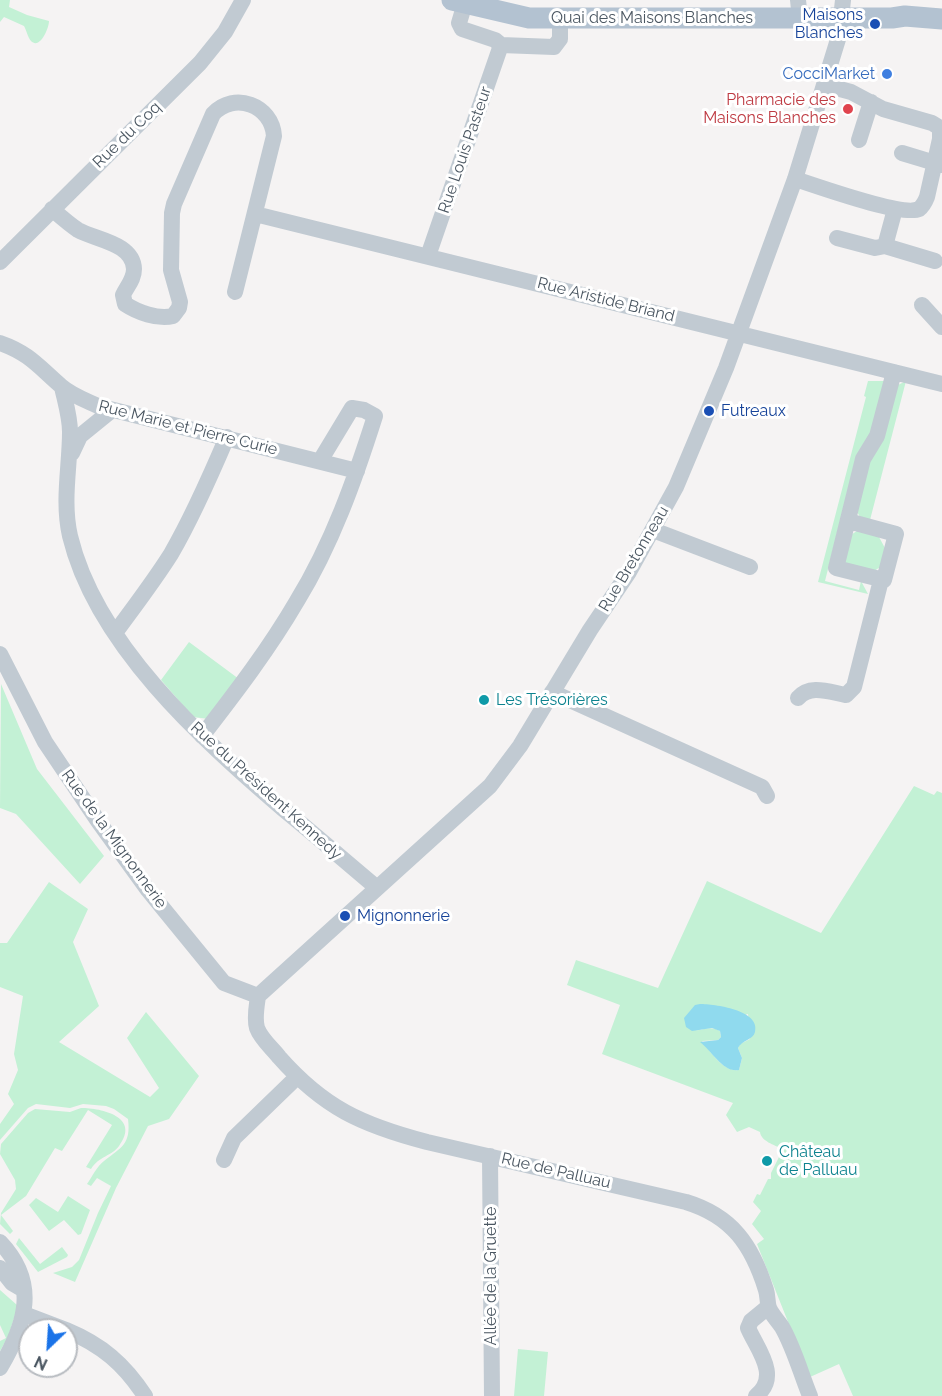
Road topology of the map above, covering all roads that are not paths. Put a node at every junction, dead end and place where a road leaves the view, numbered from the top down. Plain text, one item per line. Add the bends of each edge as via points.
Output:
1 (243, 0) edge
2 (459, 2) edge
3 (799, 9) edge
4 (846, 12) edge
5 (560, 18) junction
6 (942, 19) edge
7 (942, 27) edge
8 (501, 45) junction
9 (825, 85) junction
10 (871, 102) junction
11 (859, 140) dead end
12 (902, 153) dead end
13 (939, 164) edge
14 (795, 179) junction
15 (52, 209) junction
16 (894, 209) junction
17 (262, 215) junction
18 (837, 238) dead end
19 (885, 246) junction
20 (428, 256) junction
21 (935, 261) dead end
22 (0, 262) edge
23 (235, 292) dead end
24 (922, 305) dead end
25 (942, 327) edge
26 (739, 333) junction
27 (0, 342) edge
28 (894, 372) junction
29 (942, 383) edge
30 (62, 387) junction
31 (112, 410) junction
32 (227, 437) junction
33 (320, 461) junction
34 (68, 465) junction
35 (357, 471) junction
36 (848, 521) junction
37 (653, 530) junction
38 (750, 567) dead end
39 (881, 580) junction
40 (115, 633) junction
41 (0, 654) edge
42 (552, 693) junction
43 (798, 698) dead end
44 (202, 736) junction
45 (766, 796) dead end
46 (376, 887) junction
47 (258, 996) junction
48 (297, 1077) junction
49 (490, 1156) junction
50 (224, 1160) dead end
51 (0, 1242) edge
52 (0, 1268) edge
53 (24, 1286) junction
54 (768, 1307) junction
55 (24, 1314) junction
56 (34, 1318) edge
57 (78, 1335) edge
58 (0, 1368) edge
59 (145, 1396) edge
60 (492, 1396) edge
61 (756, 1396) edge
62 (810, 1396) edge

1 - 15 street, Rue du Coq via 225,32 200,63
2 - 5 main road, Quai des Maisons Blanches via 529,18
2 - 8 street via 462,29
3 - 4 main road, Quai des Maisons Blanches
3 - 5 main road, Quai des Maisons Blanches
4 - 6 main road, Quai des Maisons Blanches
4 - 7 main road, Quai des Maisons Blanches via 866,23
4 - 9 street, Rue Bretonneau
5 - 8 street via 560,39 554,47
8 - 20 street, Rue Louis Pasteur
9 - 10 street
9 - 14 street, Rue Bretonneau
10 - 11 street
10 - 13 street via 940,128
12 - 13 street
13 - 16 street via 922,206 917,210
14 - 16 street
14 - 26 street, Rue Bretonneau
15 - 17 street via 76,229 129,254 134,270 123,295 126,304 161,317 173,316 180,302 170,263 174,204 213,114 223,105 237,102 268,116 274,129
15 - 22 street, Rue du Coq
16 - 19 street
17 - 20 street, Rue Aristide Briand
17 - 23 street
18 - 19 street via 875,248
19 - 21 street
20 - 26 street, Rue Aristide Briand
24 - 25 street
26 - 28 street, Rue Aristide Briand
26 - 37 street, Rue Bretonneau via 676,487
27 - 30 street, Rue Marie et Pierre Curie via 18,349
28 - 29 street, Rue Aristide Briand
28 - 36 street via 877,436 863,459
30 - 31 street, Rue Marie et Pierre Curie via 83,400
30 - 34 street, Rue du Président Kennedy via 70,430
31 - 32 street, Rue Marie et Pierre Curie
31 - 34 street, Rue du Président Kennedy via 80,436
32 - 33 street, Rue Marie et Pierre Curie
32 - 40 street via 186,527 151,585
33 - 35 street, Rue Marie et Pierre Curie
33 - 35 street via 352,408 364,411 375,416
34 - 40 street, Rue du Président Kennedy via 67,518 74,551 97,607
35 - 44 street via 298,600 268,648
36 - 39 street via 836,568
36 - 39 street via 896,534
37 - 38 street
37 - 42 street, Rue Bretonneau
39 - 43 street via 854,687 846,695 812,689
40 - 44 street, Rue du Président Kennedy
41 - 47 street, Rue de la Mignonnerie via 45,742 148,890 224,983
42 - 45 street via 762,787
42 - 46 street, Rue Bretonneau via 490,786
44 - 46 street, Rue du Président Kennedy
46 - 47 street, Rue Bretonneau
47 - 48 street, Rue de Palluau via 257,1027
48 - 49 street, Rue de Palluau via 327,1102 368,1123
48 - 50 street via 234,1138
49 - 54 street, Rue de Palluau via 708,1209 734,1228 750,1250
49 - 60 street, Allée de la Gruette
51 - 53 street via 17,1263
52 - 53 street via 12,1283
53 - 55 street
54 - 61 street via 751,1321 748,1329 762,1354 767,1374 765,1386
54 - 62 street, Rue de Palluau via 783,1329
55 - 56 street
55 - 58 street
57 - 59 street via 130,1373

